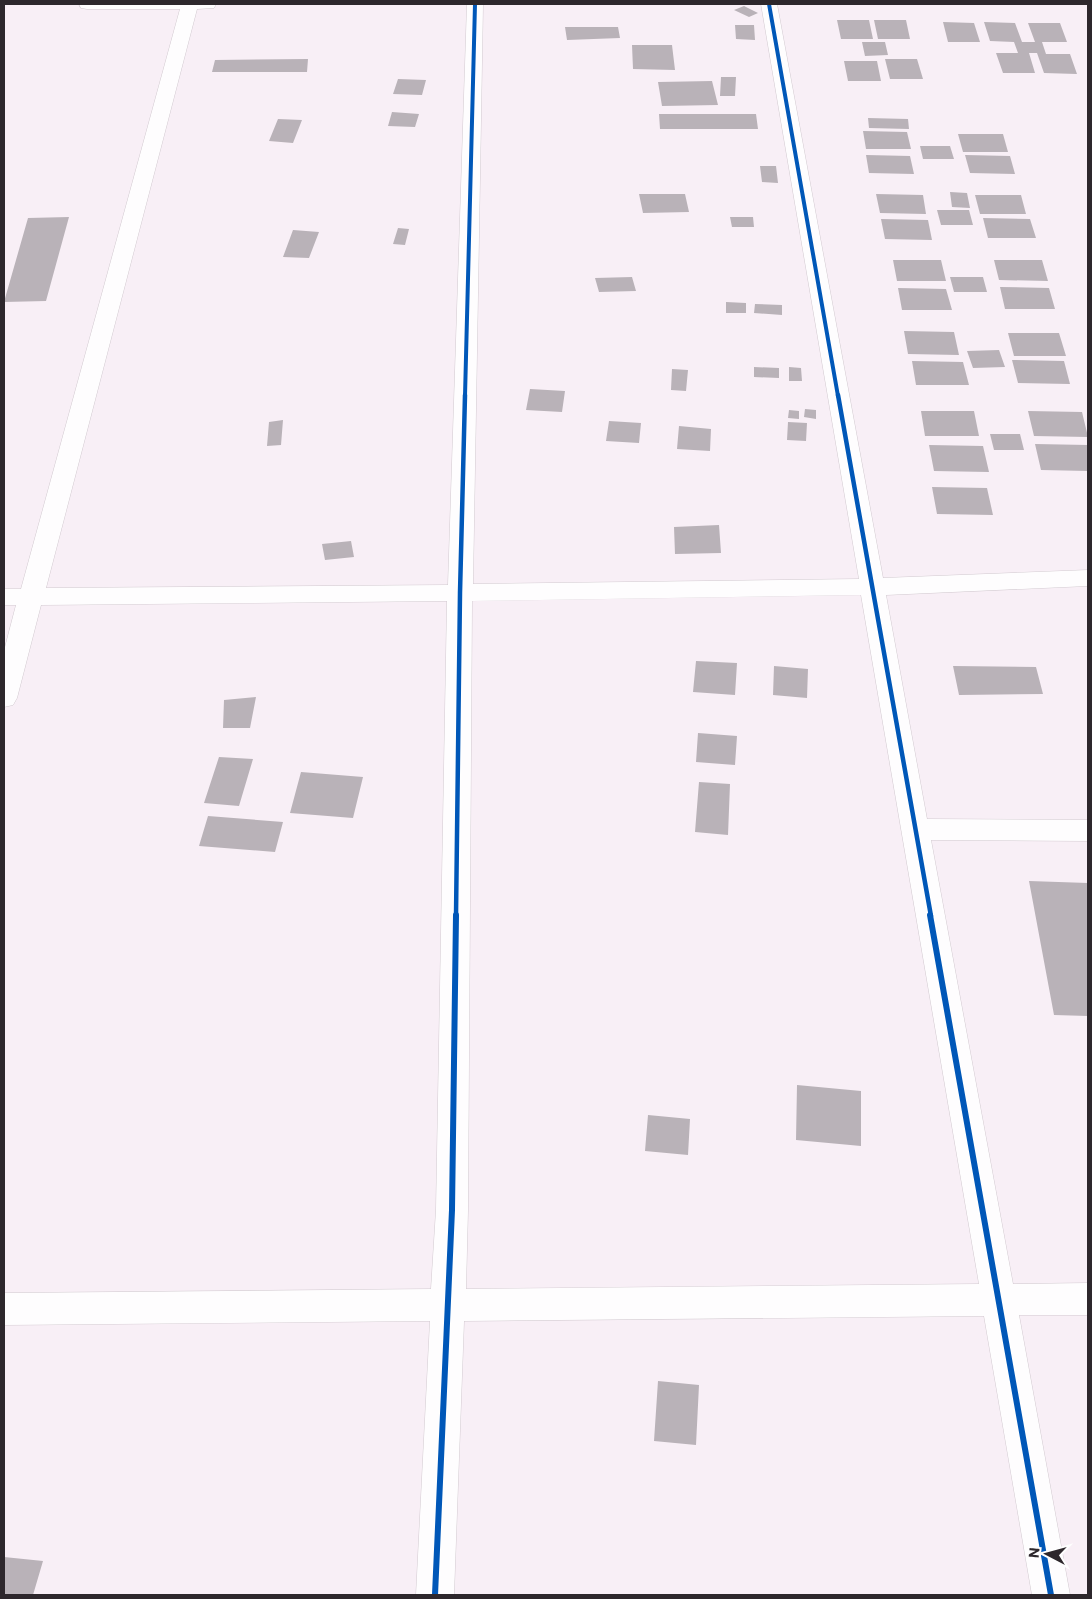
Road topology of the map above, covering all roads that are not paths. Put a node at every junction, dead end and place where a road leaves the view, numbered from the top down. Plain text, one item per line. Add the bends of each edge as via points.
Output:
1 (86, 4) edge
2 (190, 4) edge
3 (208, 4) edge
4 (475, 4) edge
5 (769, 4) edge
6 (1088, 578) edge
7 (872, 587) junction
8 (460, 593) junction
9 (4, 597) edge
10 (31, 597) junction
11 (4, 698) edge
12 (915, 828) junction
13 (1088, 830) edge
14 (998, 1300) junction
15 (1088, 1300) edge
16 (448, 1305) junction
17 (4, 1309) edge
18 (435, 1595) edge
19 (1051, 1595) edge

1 - 2 street
2 - 3 street
2 - 10 street
4 - 8 street
5 - 7 street
6 - 7 street
7 - 8 street
7 - 12 street
8 - 10 street
8 - 16 street
9 - 10 street
10 - 11 street
12 - 13 street
12 - 14 street
14 - 15 street
14 - 16 street
14 - 19 street
16 - 17 street
16 - 18 street

